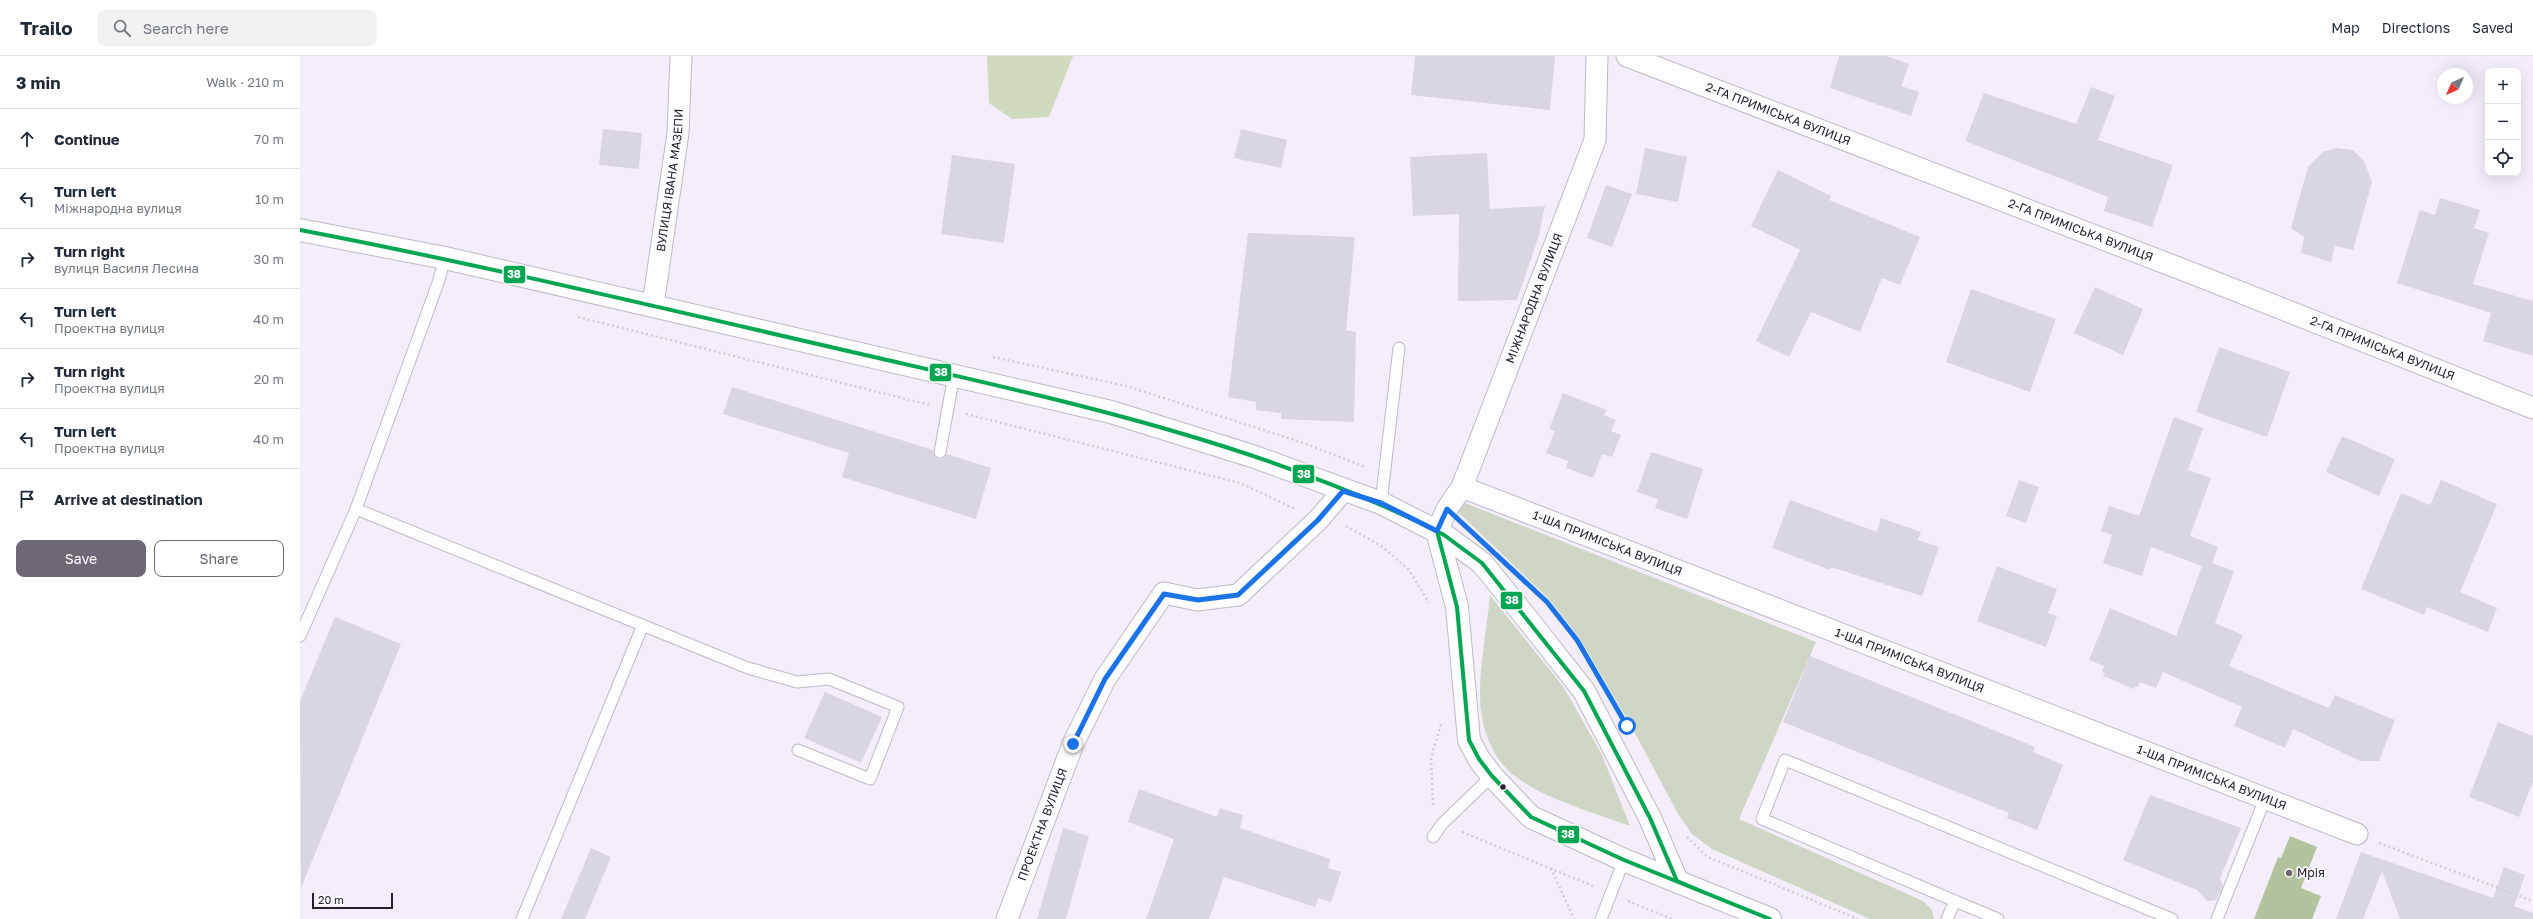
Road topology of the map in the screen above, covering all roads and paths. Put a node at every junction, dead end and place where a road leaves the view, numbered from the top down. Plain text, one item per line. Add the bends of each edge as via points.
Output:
1 (681, 56) edge
2 (1597, 56) edge
3 (1627, 56) edge
4 (300, 230) edge
5 (445, 258) junction
6 (653, 305) junction
7 (571, 315) dead end
8 (1399, 348) dead end
9 (987, 355) dead end
10 (954, 375) junction
11 (2533, 408) edge
12 (947, 410) junction
13 (940, 452) dead end
14 (1384, 475) junction
15 (1462, 487) junction
16 (1343, 491) junction
17 (1381, 503) junction
18 (356, 509) junction
19 (1318, 520) junction
20 (1437, 531) junction
21 (1430, 605) dead end
22 (643, 625) junction
23 (300, 636) edge
24 (1443, 719) dead end
25 (798, 750) dead end
26 (1492, 776) junction
27 (2265, 798) junction
28 (1442, 824) junction
29 (1684, 833) dead end
30 (2357, 834) joint
31 (1433, 837) dead end
32 (1624, 860) junction
33 (1551, 868) junction
34 (1677, 881) junction
35 (1611, 893) junction
36 (1955, 901) junction
37 (2533, 901) edge
38 (522, 919) edge
39 (1007, 919) edge
40 (1574, 919) edge
41 (1601, 919) edge
42 (1672, 919) edge
43 (1770, 919) edge
44 (1858, 919) edge
45 (1947, 919) edge
46 (1998, 919) edge
47 (2172, 919) edge
48 (2216, 919) edge

1 - 6 street, ВУЛИЦЯ ІВАНА МАЗЕПИ via 678,133
2 - 15 street, МІЖНАРОДНА ВУЛИЦЯ via 1595,140
3 - 11 street, 2-ГА ПРИМІСЬКА ВУЛИЦЯ via 2194,274
4 - 5 street
5 - 6 street
5 - 18 lane
6 - 10 street
7 - 12 path
8 - 14 lane
9 - 14 path via 1126,386 1301,442
10 - 12 lane
10 - 16 street via 1111,412 1252,456
12 - 13 lane
12 - 19 path via 1240,483
14 - 17 lane
15 - 20 street, МІЖНАРОДНА ВУЛИЦЯ via 1447,509
15 - 27 street, 1-ША ПРИМІСЬКА ВУЛИЦЯ
16 - 17 street
16 - 19 street, ПРОЕКТНА ВУЛИЦЯ
17 - 20 street
18 - 22 lane
18 - 23 lane
19 - 21 path via 1345,525 1383,547 1409,570
19 - 39 street, ПРОЕКТНА ВУЛИЦЯ via 1238,595 1198,600 1164,594 1105,679 1073,744
20 - 26 street via 1457,607 1469,740
20 - 34 street via 1482,563 1584,691 1650,818
22 - 25 lane via 748,668 797,682 829,679 898,707 870,779
22 - 38 lane
24 - 28 path via 1431,758 1433,811
26 - 28 lane
26 - 32 street via 1531,817
27 - 30 street, 1-ША ПРИМІСЬКА ВУЛИЦЯ
27 - 48 lane
28 - 31 lane
28 - 33 path
29 - 44 path via 1708,857
30 - 37 path
32 - 34 street
32 - 35 lane
33 - 35 path
33 - 40 path
34 - 43 street
35 - 41 lane
35 - 42 path
36 - 45 lane
36 - 46 lane
36 - 47 lane via 1762,819 1785,760

